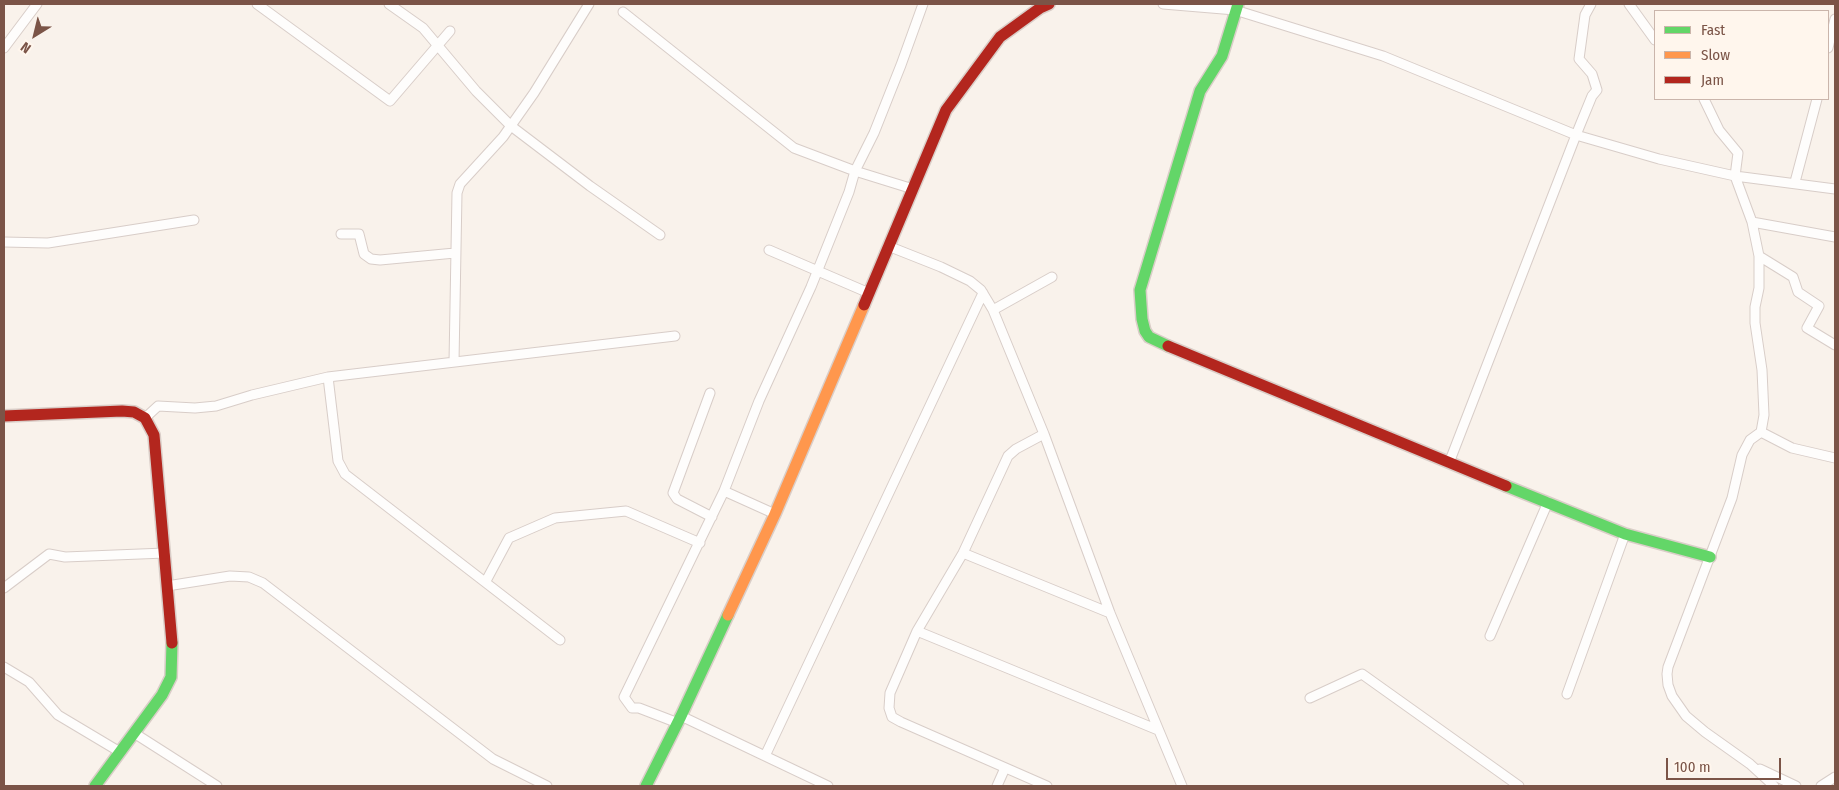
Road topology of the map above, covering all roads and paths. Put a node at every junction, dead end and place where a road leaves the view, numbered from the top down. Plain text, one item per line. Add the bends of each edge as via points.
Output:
1 (36, 4) edge
2 (257, 4) edge
3 (389, 4) edge
4 (588, 4) edge
5 (923, 4) edge
6 (1163, 4) edge
7 (1591, 4) edge
8 (1629, 4) edge
9 (1190, 5) edge
10 (1045, 6) edge
11 (1237, 7) edge
12 (623, 12) dead end
13 (1835, 19) edge
14 (450, 31) dead end
15 (1654, 39) edge
16 (1829, 44) edge
17 (439, 45) junction
18 (4, 48) edge
19 (1704, 100) edge
20 (1817, 100) edge
21 (510, 126) junction
22 (1576, 135) junction
23 (855, 171) junction
24 (1735, 176) junction
25 (1795, 182) junction
26 (913, 189) junction
27 (1835, 189) edge
28 (194, 220) dead end
29 (1752, 222) junction
30 (341, 234) dead end
31 (660, 235) dead end
32 (1835, 237) edge
33 (4, 242) edge
34 (888, 246) junction
35 (769, 250) dead end
36 (455, 253) junction
37 (1759, 256) junction
38 (817, 271) junction
39 (1052, 277) dead end
40 (869, 292) junction
41 (983, 293) junction
42 (993, 310) junction
43 (675, 336) dead end
44 (1835, 345) edge
45 (454, 362) junction
46 (328, 377) junction
47 (710, 393) dead end
48 (4, 416) edge
49 (145, 418) junction
50 (1761, 432) junction
51 (1044, 434) junction
52 (1835, 458) edge
53 (1449, 463) junction
54 (724, 491) junction
55 (1548, 502) junction
56 (775, 514) junction
57 (712, 517) junction
58 (1625, 534) junction
59 (700, 543) junction
60 (165, 553) junction
61 (962, 553) junction
62 (1710, 557) junction
63 (486, 581) junction
64 (167, 586) junction
65 (4, 588) edge
66 (1110, 613) junction
67 (917, 631) junction
68 (1490, 636) dead end
69 (560, 640) dead end
70 (4, 667) edge
71 (1567, 694) dead end
72 (1310, 698) dead end
73 (679, 719) junction
74 (1158, 730) junction
75 (134, 733) junction
76 (120, 752) junction
77 (765, 756) junction
78 (1750, 764) junction
79 (1005, 768) junction
80 (1835, 777) edge
81 (95, 786) edge
82 (217, 786) edge
83 (547, 786) edge
84 (646, 786) edge
85 (828, 786) edge
86 (997, 786) edge
87 (1047, 786) edge
88 (1182, 786) edge
89 (1519, 786) edge
90 (1774, 786) edge
91 (1796, 786) edge
92 (1822, 786) edge

1 - 18 street
2 - 17 street via 390,101
3 - 17 street via 423,28
4 - 21 street
5 - 23 street via 877,124
6 - 9 street
7 - 22 street via 1585,15 1579,59 1592,74 1597,90
8 - 15 street
9 - 11 street
10 - 26 street via 1000,38 946,110
11 - 22 street via 1383,56
11 - 53 street via 1222,56 1200,91 1140,290 1145,331 1155,341
12 - 23 street via 794,148
13 - 16 street
14 - 17 street
17 - 21 street
19 - 24 street via 1719,130 1738,153
20 - 25 street
21 - 31 street
21 - 36 street via 460,184
22 - 24 street via 1659,159
22 - 53 street
23 - 26 street
23 - 38 street
24 - 25 street
24 - 29 street
25 - 27 street
26 - 34 street
28 - 33 street via 48,243
29 - 32 street
29 - 37 street
30 - 36 street via 359,234 364,254 371,259
34 - 40 street
34 - 41 street via 958,275
35 - 38 street
36 - 45 street
37 - 44 street via 1793,276 1798,292 1819,306 1807,328
37 - 50 street via 1755,323 1762,370 1764,415
38 - 40 street
38 - 54 street via 759,401
39 - 42 street
40 - 56 street
41 - 42 street
41 - 77 street
42 - 51 street
43 - 45 street
45 - 46 street
46 - 49 street via 216,406 158,406
46 - 63 street via 338,461 345,474
47 - 57 street via 673,493 677,499
48 - 49 street via 122,411 134,412
49 - 60 street via 156,446
50 - 52 street via 1792,448
50 - 62 street via 1750,440 1742,455 1732,498
51 - 61 street via 1008,456
51 - 66 street
53 - 55 street
54 - 56 street
54 - 57 street
55 - 58 street
55 - 68 street
56 - 73 street
57 - 59 street
58 - 62 street
58 - 71 street
59 - 63 street via 626,510 555,518 509,538
59 - 73 street via 624,697 632,708
60 - 64 street
60 - 65 street via 65,557 49,554
61 - 66 street
61 - 67 street
62 - 78 street via 1668,667 1668,685 1686,716
63 - 69 street
64 - 75 street via 173,652 171,677
64 - 83 street via 230,576 249,577 263,583 493,760
66 - 74 street
67 - 74 street
67 - 79 street via 890,694 892,717
70 - 76 street via 29,682 58,715
72 - 89 street via 1362,674
73 - 77 street
73 - 84 street
74 - 88 street
75 - 76 street
75 - 82 street
76 - 81 street
77 - 85 street
78 - 90 street
78 - 91 street
79 - 86 street
79 - 87 street
80 - 92 street

